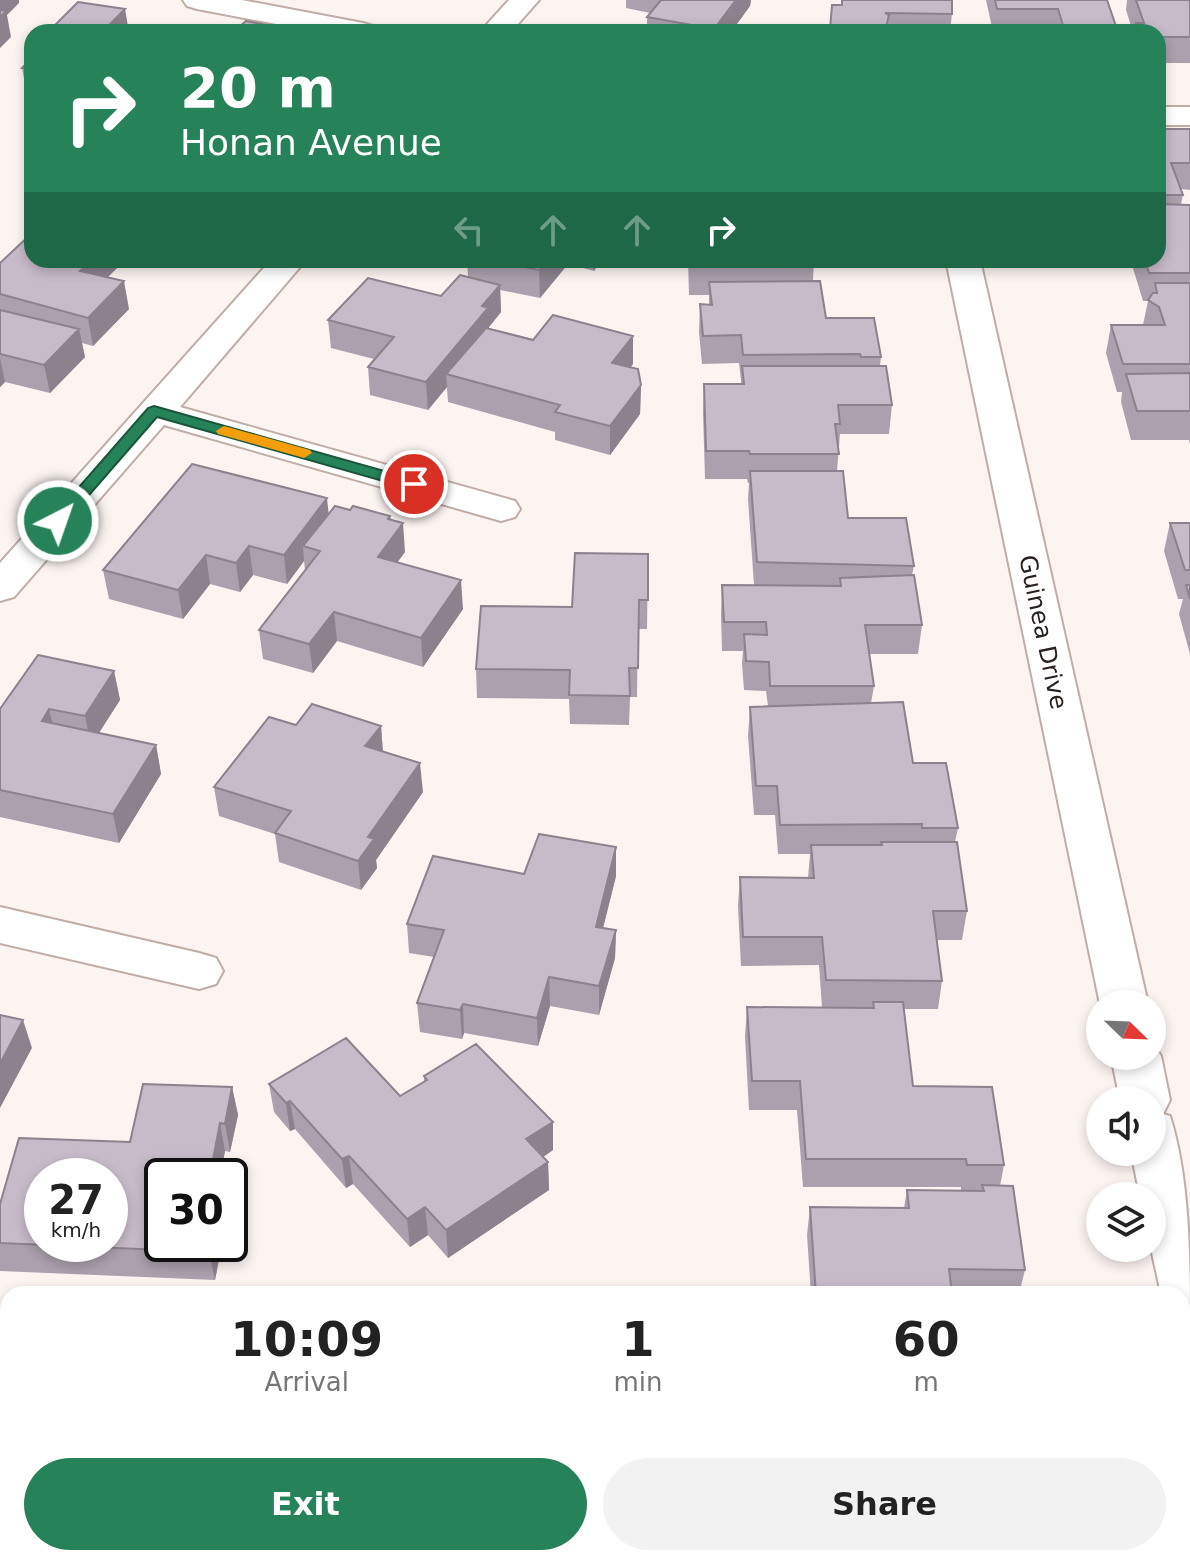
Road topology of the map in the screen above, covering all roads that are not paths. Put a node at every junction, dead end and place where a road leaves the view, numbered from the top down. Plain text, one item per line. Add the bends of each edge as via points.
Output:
1 (197, 0) edge
2 (525, 0) edge
3 (322, 24) edge
4 (502, 24) edge
5 (1166, 116) edge
6 (1190, 116) edge
7 (282, 268) edge
8 (965, 268) edge
9 (154, 411) junction
10 (501, 509) dead end
11 (0, 588) edge
12 (0, 925) edge
13 (199, 971) dead end
14 (1121, 990) edge
15 (1160, 1166) edge
16 (1186, 1286) edge

1 - 3 street
2 - 4 street
5 - 6 street
7 - 9 street
8 - 14 street, Guinea Drive
9 - 10 street
9 - 11 street
12 - 13 street
15 - 16 street

